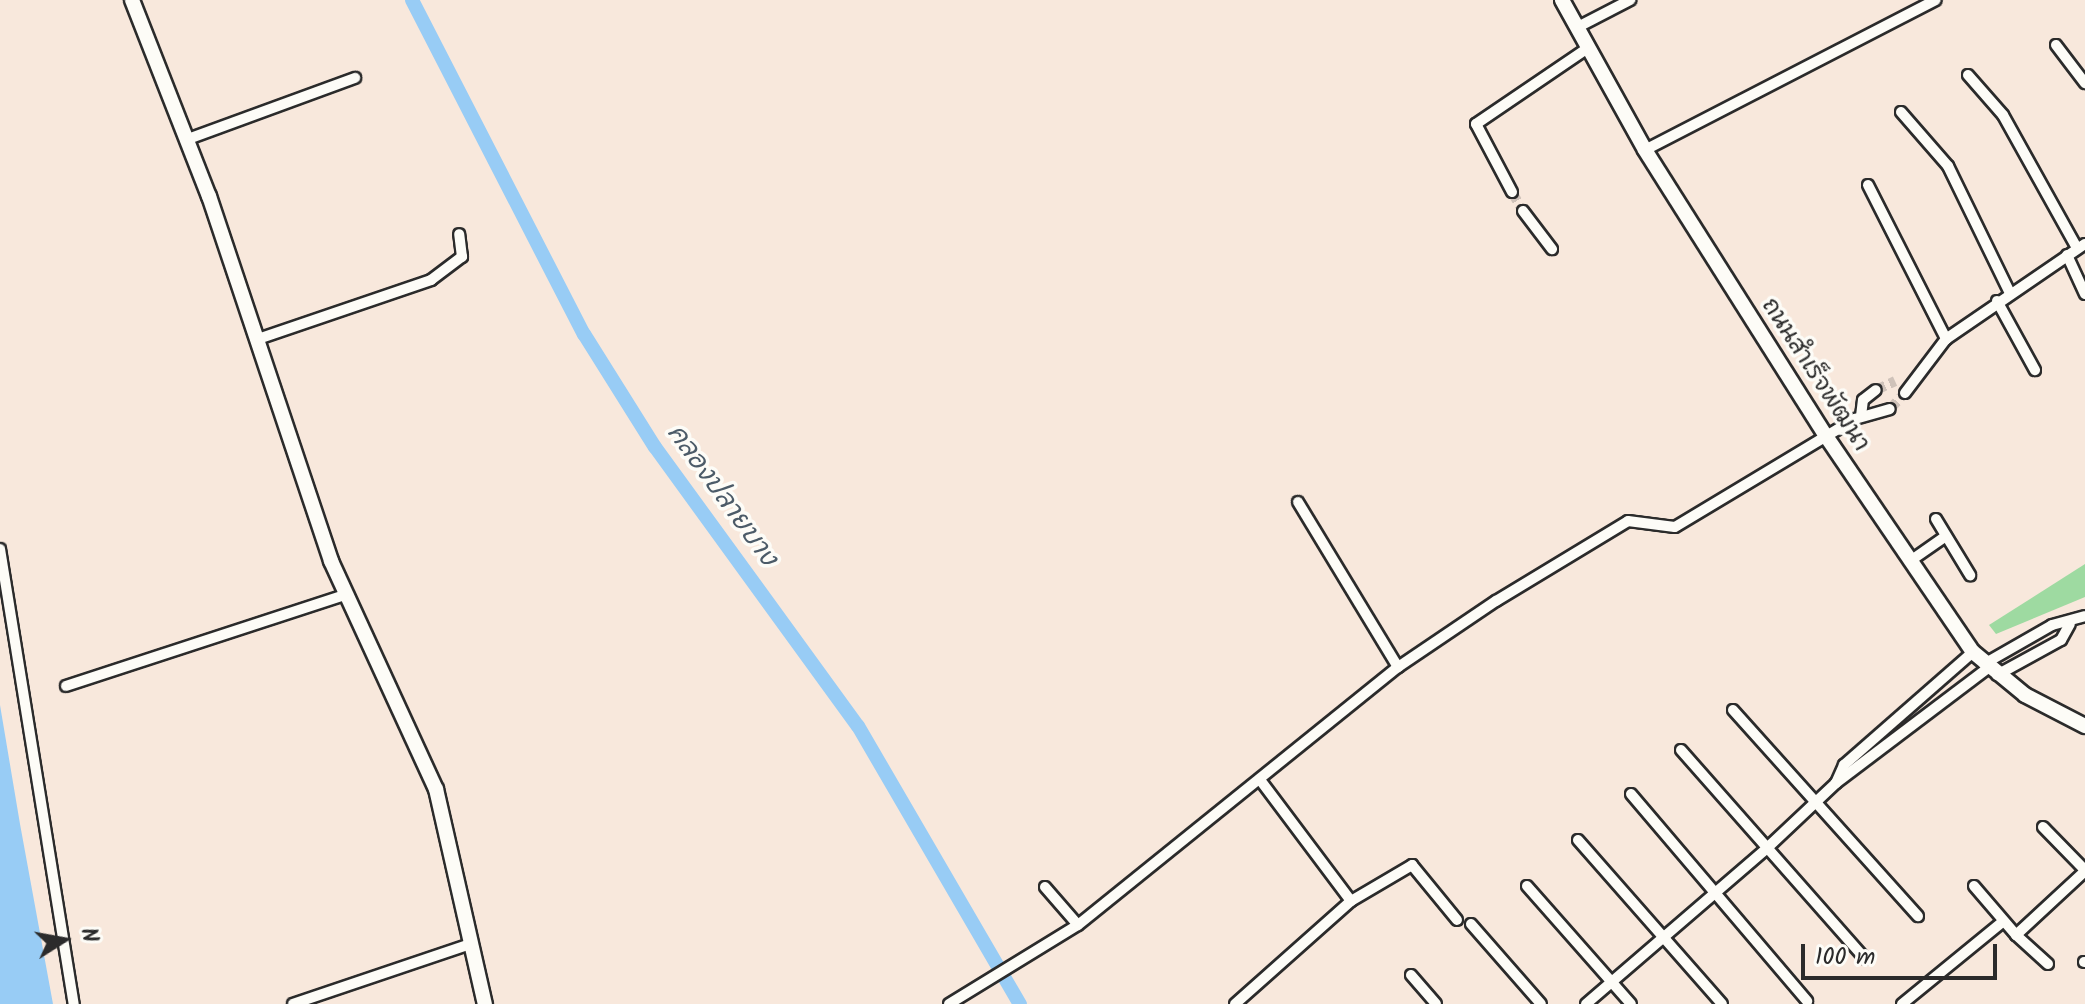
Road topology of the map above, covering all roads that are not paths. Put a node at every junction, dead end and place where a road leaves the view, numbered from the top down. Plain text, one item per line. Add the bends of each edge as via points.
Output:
1 (132, 0) edge
2 (1562, 0) edge
3 (1630, 0) edge
4 (1936, 0) edge
5 (1578, 27) junction
6 (2056, 45) dead end
7 (1588, 48) junction
8 (1968, 75) dead end
9 (355, 78) dead end
10 (2085, 83) edge
11 (1901, 112) dead end
12 (188, 139) junction
13 (1645, 150) junction
14 (1868, 185) dead end
15 (1512, 192) tunnel mouth
16 (1523, 211) tunnel mouth
17 (459, 234) dead end
18 (2081, 246) edge
19 (1552, 249) dead end
20 (2067, 255) junction
21 (2010, 293) junction
22 (2085, 294) edge
23 (1997, 301) junction
24 (258, 339) junction
25 (1946, 339) junction
26 (2035, 370) dead end
27 (1910, 377) junction
28 (1895, 381) tunnel mouth
29 (1876, 390) tunnel mouth
30 (1905, 393) tunnel mouth
31 (1890, 409) tunnel mouth
32 (1858, 417) junction
33 (1831, 433) junction
34 (1298, 502) dead end
35 (1936, 519) dead end
36 (1946, 536) junction
37 (0, 549) edge
38 (1918, 555) junction
39 (1970, 575) dead end
40 (344, 595) junction
41 (2084, 620) edge
42 (2070, 624) junction
43 (1973, 652) junction
44 (1398, 667) junction
45 (1989, 669) junction
46 (66, 686) dead end
47 (1733, 710) dead end
48 (2085, 726) edge
49 (1887, 727) junction
50 (1898, 741) junction
51 (1681, 750) dead end
52 (1261, 781) junction
53 (1836, 783) junction
54 (1631, 794) dead end
55 (1814, 804) junction
56 (2043, 827) dead end
57 (1578, 840) dead end
58 (1766, 849) junction
59 (2085, 871) edge
60 (1527, 886) dead end
61 (1974, 886) dead end
62 (1045, 887) dead end
63 (1714, 894) junction
64 (1351, 901) junction
65 (1918, 916) dead end
66 (1457, 920) dead end
67 (1471, 924) dead end
68 (2000, 924) junction
69 (1078, 925) junction
70 (2016, 935) junction
71 (1663, 938) junction
72 (470, 944) junction
73 (1865, 959) dead end
74 (2048, 964) dead end
75 (1411, 975) dead end
76 (1611, 982) junction
77 (1807, 1001) dead end
78 (74, 1004) edge
79 (293, 1004) edge
80 (485, 1004) edge
81 (949, 1004) edge
82 (1235, 1004) edge
83 (1436, 1004) edge
84 (1541, 1004) edge
85 (1586, 1004) edge
86 (1631, 1004) edge
87 (1722, 1004) edge
88 (1902, 1004) edge

1 - 12 street
2 - 5 street, ถนนสำเร็จพัฒนา
3 - 5 street
4 - 13 street
5 - 7 street, ถนนสำเร็จพัฒนา
6 - 10 street
7 - 13 street, ถนนสำเร็จพัฒนา
7 - 15 street via 1476,124
8 - 18 street via 2015,133
9 - 12 street
11 - 21 street via 1948,166
12 - 24 street
13 - 33 street, ถนนสำเร็จพัฒนา
14 - 25 street
16 - 19 street
17 - 24 street via 462,257 431,280
18 - 20 street
20 - 21 street
20 - 22 street
21 - 23 street
23 - 25 street
23 - 26 street
24 - 40 street
25 - 27 street
27 - 28 street
27 - 30 street
29 - 32 street via 1863,400
31 - 32 street
32 - 33 street
33 - 38 street, ถนนสำเร็จพัฒนา
33 - 44 street via 1675,527 1628,521
34 - 44 street
35 - 36 street
36 - 38 street
36 - 39 street
37 - 78 street
38 - 43 street, ถนนสำเร็จพัฒนา
40 - 46 street
40 - 72 street via 436,789
41 - 42 street
42 - 45 street via 2052,625
42 - 45 street via 2061,640
43 - 45 street, ถนนสำเร็จพัฒนา
43 - 49 street
44 - 52 street
45 - 48 street, ถนนสำเร็จพัฒนา
45 - 50 street
47 - 55 street
49 - 50 street
49 - 53 street via 1844,765
50 - 53 street
51 - 58 street
52 - 64 street
52 - 69 street
53 - 55 street
54 - 63 street
55 - 58 street
55 - 65 street
56 - 59 street
57 - 71 street
58 - 63 street
58 - 73 street
59 - 70 street
60 - 76 street
61 - 68 street
62 - 69 street
63 - 71 street
63 - 77 street
64 - 66 street via 1412,865
64 - 82 street
67 - 84 street
68 - 70 street
68 - 88 street
69 - 81 street
70 - 74 street
71 - 76 street
71 - 87 street
72 - 79 street
72 - 80 street
75 - 83 street
76 - 85 street
76 - 86 street

